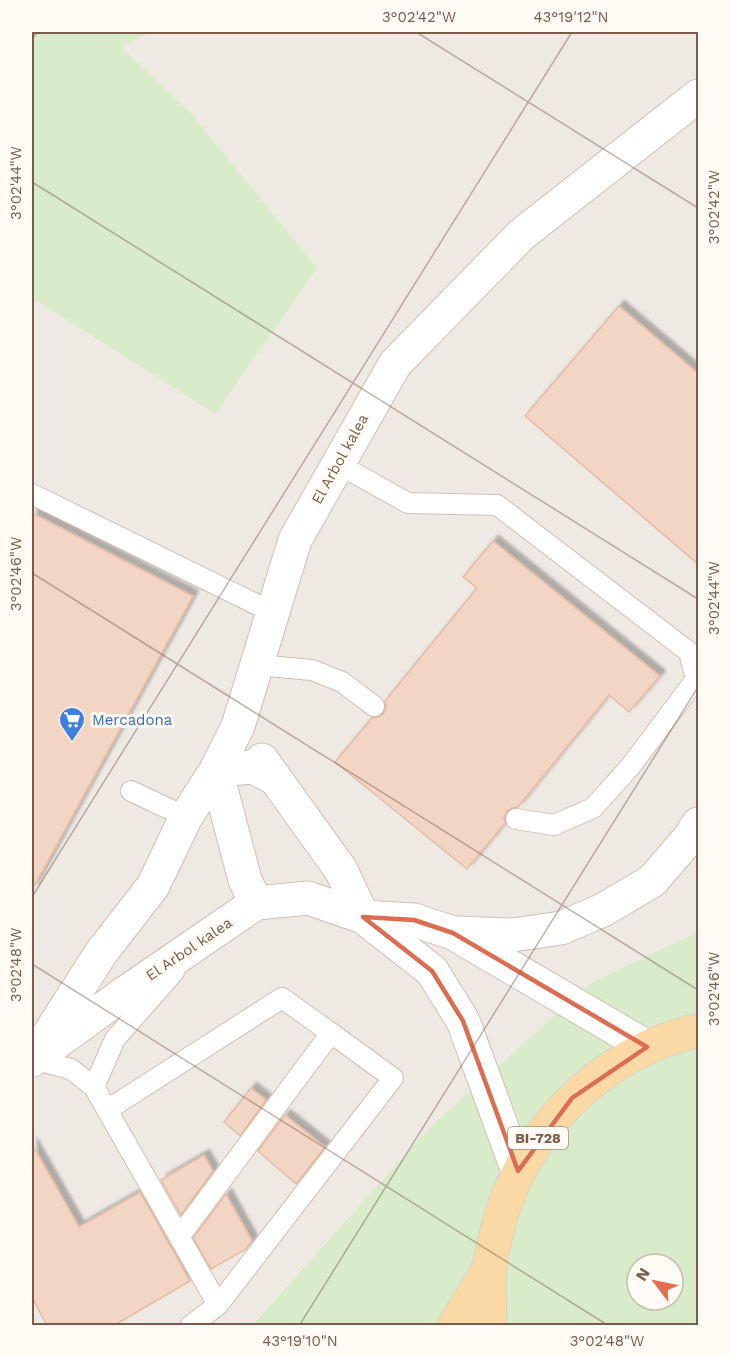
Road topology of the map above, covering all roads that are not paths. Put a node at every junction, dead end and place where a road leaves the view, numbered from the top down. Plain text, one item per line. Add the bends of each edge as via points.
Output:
1 (699, 96) edge
2 (338, 464) junction
3 (32, 494) edge
4 (272, 612) junction
5 (257, 665) junction
6 (374, 706) dead end
7 (238, 726) junction
8 (216, 770) junction
9 (274, 778) junction
10 (131, 791) dead end
11 (186, 817) junction
12 (516, 819) dead end
13 (699, 824) edge
14 (256, 903) junction
15 (363, 916) junction
16 (453, 933) junction
17 (699, 1030) edge
18 (331, 1033) junction
19 (648, 1047) junction
20 (32, 1059) edge
21 (94, 1087) junction
22 (107, 1110) junction
23 (518, 1171) junction
24 (179, 1237) junction
25 (490, 1266) junction
26 (218, 1305) junction
27 (190, 1326) edge
28 (454, 1326) edge
29 (490, 1326) edge

1 - 2 street, El Arbol kalea via 521,235 410,348 395,364
2 - 4 street, El Arbol kalea via 295,540
2 - 12 lane via 408,503 497,505 689,652 696,679 630,767 592,808 554,825
3 - 4 lane
4 - 5 street, El Arbol kalea
5 - 6 lane via 312,670 342,682
5 - 7 street, El Arbol kalea
7 - 8 street
7 - 9 street, El Arbol kalea
8 - 9 street via 253,767
8 - 11 street
8 - 14 street
9 - 15 street, El Arbol kalea via 341,870
10 - 11 lane
11 - 20 street via 153,886 101,953
13 - 16 street via 652,881 603,910 561,928 513,935
14 - 15 street, El Arbol kalea via 308,898
14 - 20 street, El Arbol kalea
14 - 21 lane via 176,969 115,1039
15 - 16 street, El Arbol kalea via 414,920
15 - 23 street, El Arbol kalea via 432,970 457,1011
16 - 19 street, El Arbol kalea
17 - 19 main road, BI-728
18 - 22 lane via 282,998
18 - 24 lane
18 - 26 lane via 393,1078
19 - 23 main road, BI-728 via 608,1070 572,1098 542,1132
20 - 21 lane via 71,1069
21 - 22 lane
22 - 24 lane
23 - 25 main road, BI-728 via 500,1217
24 - 26 lane
25 - 28 main road, BI-728
25 - 29 main road, BI-728
26 - 27 lane

